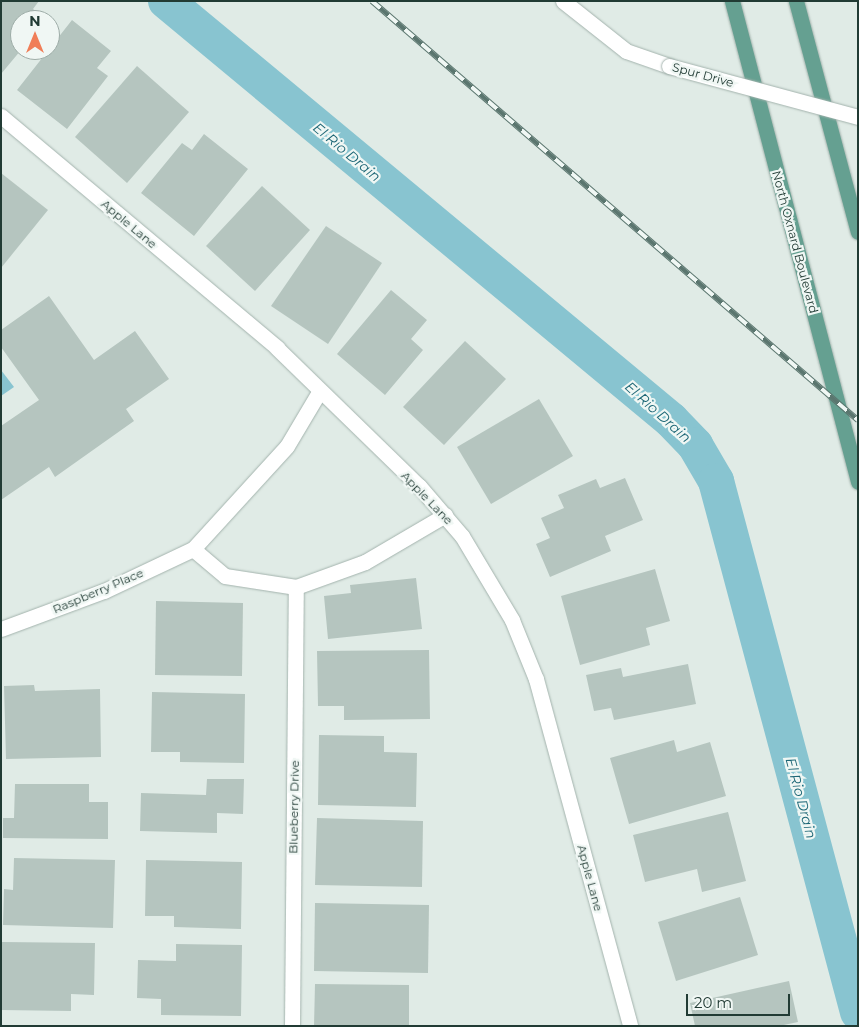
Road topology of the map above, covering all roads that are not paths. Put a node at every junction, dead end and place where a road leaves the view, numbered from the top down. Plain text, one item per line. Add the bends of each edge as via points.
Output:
1 (563, 1) edge
2 (732, 1) edge
3 (796, 1) edge
4 (1, 116) edge
5 (858, 117) edge
6 (858, 232) edge
7 (319, 392) junction
8 (858, 482) edge
9 (445, 514) junction
10 (193, 549) junction
11 (296, 588) junction
12 (1, 628) edge
13 (292, 1026) edge
14 (630, 1026) edge

1 - 5 street, Spur Drive, bridge via 626,51 669,66
2 - 8 main road, North Oxnard Boulevard
3 - 6 main road
4 - 7 street, Apple Lane via 276,348
7 - 9 street, Apple Lane
7 - 10 street, Raspberry Place via 288,446
9 - 11 street via 365,562
9 - 14 street, Apple Lane via 486,574 512,620 536,679
10 - 11 street via 225,576
10 - 12 street, Raspberry Place via 104,592
11 - 13 street, Blueberry Drive

